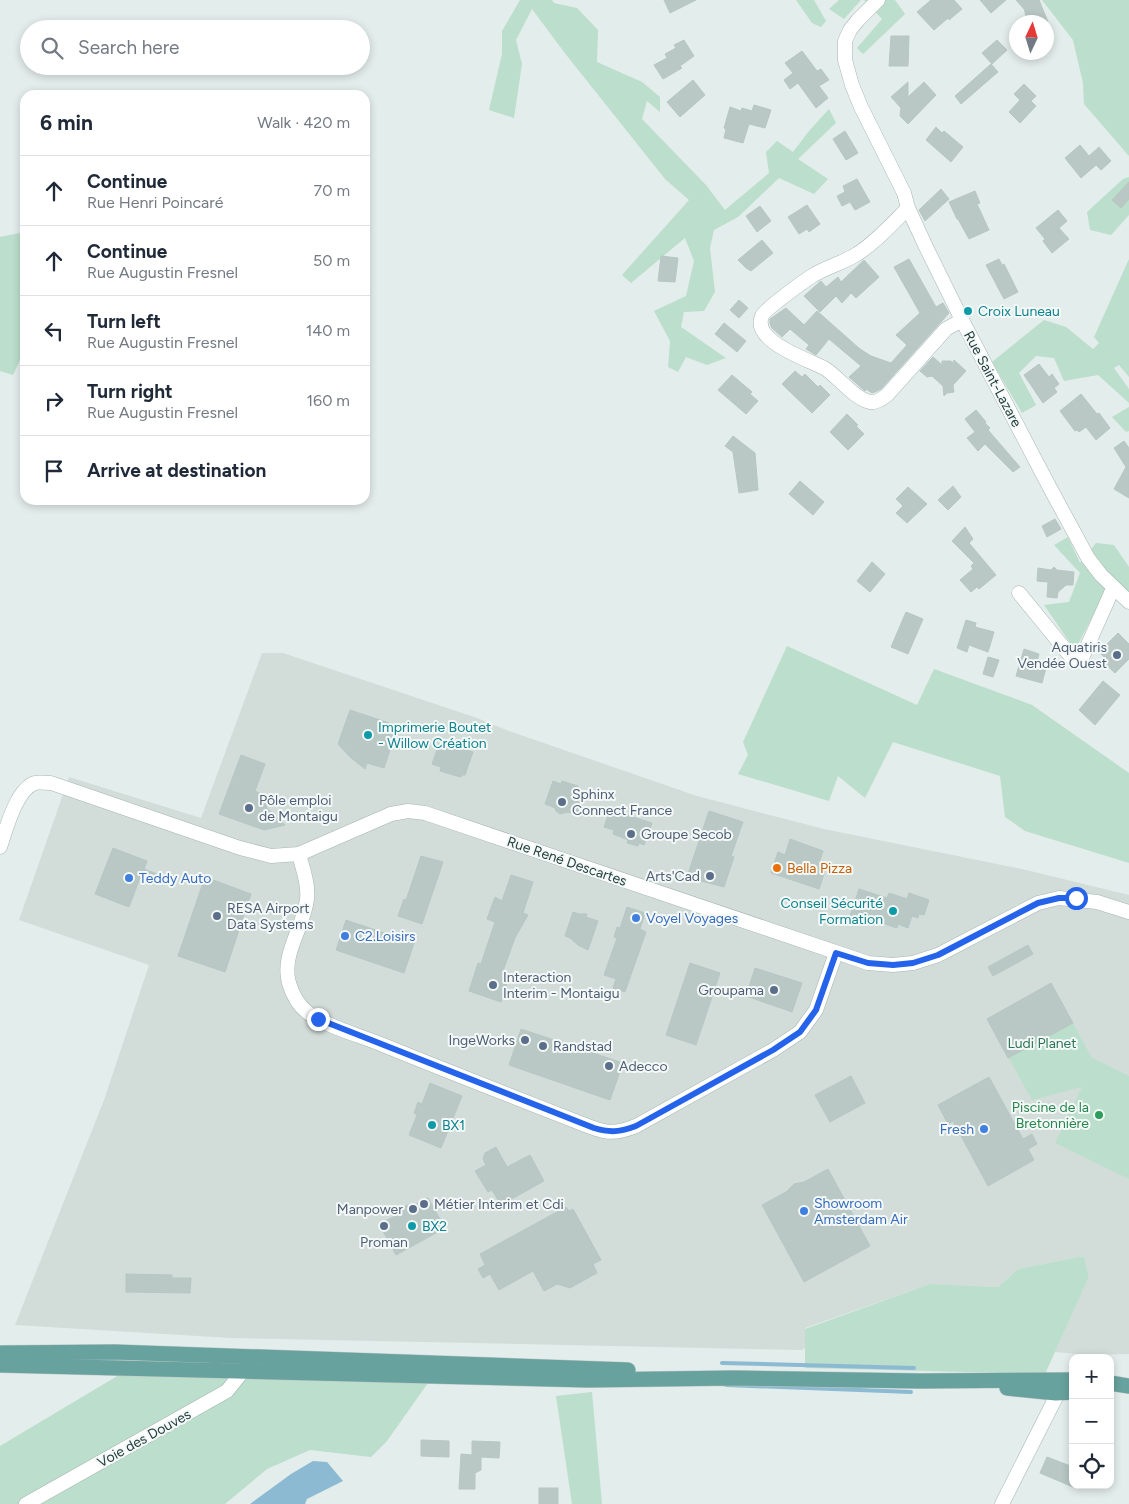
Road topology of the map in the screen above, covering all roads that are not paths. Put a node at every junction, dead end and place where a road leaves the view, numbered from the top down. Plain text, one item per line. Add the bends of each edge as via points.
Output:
1 (878, 0) edge
2 (908, 208) junction
3 (962, 320) junction
4 (1115, 589) junction
5 (1018, 593) dead end
6 (1129, 602) edge
7 (0, 847) edge
8 (299, 854) junction
9 (1129, 912) edge
10 (836, 953) junction
11 (0, 1353) edge
12 (243, 1364) junction
13 (0, 1365) edge
14 (1062, 1384) edge
15 (1114, 1384) edge
16 (1129, 1386) edge
17 (1129, 1391) edge
18 (1114, 1392) edge
19 (26, 1504) edge
20 (1002, 1504) edge

1 - 2 street, Rue Saint-Lazare via 850,30 845,41 845,60 852,85 904,193
2 - 3 street, Rue Saint-Lazare
2 - 3 street via 859,253 813,275 769,307 762,314 762,331 772,341 823,368 870,402 880,401 887,395 946,329
3 - 4 street, Rue Saint-Lazare via 1088,558
4 - 5 street via 1082,658 1073,659
4 - 6 street, Rue Saint-Lazare
7 - 8 street, Rue René Descartes via 14,808 26,789 36,783 51,783 257,853 271,856
8 - 10 street, Rue René Descartes via 391,814 425,813
8 - 10 street via 308,898 287,967 292,991 306,1012 581,1124 609,1132 622,1132 636,1126 800,1032 816,1010
9 - 10 street, Rue René Descartes via 1097,902 1059,898 1019,912 938,955 913,963 868,963
11 - 12 main road via 115,1352
12 - 13 main road
12 - 14 main road via 588,1380 734,1378
12 - 19 street, Voie des Douves via 227,1391
14 - 20 street
15 - 16 main road
17 - 18 main road

